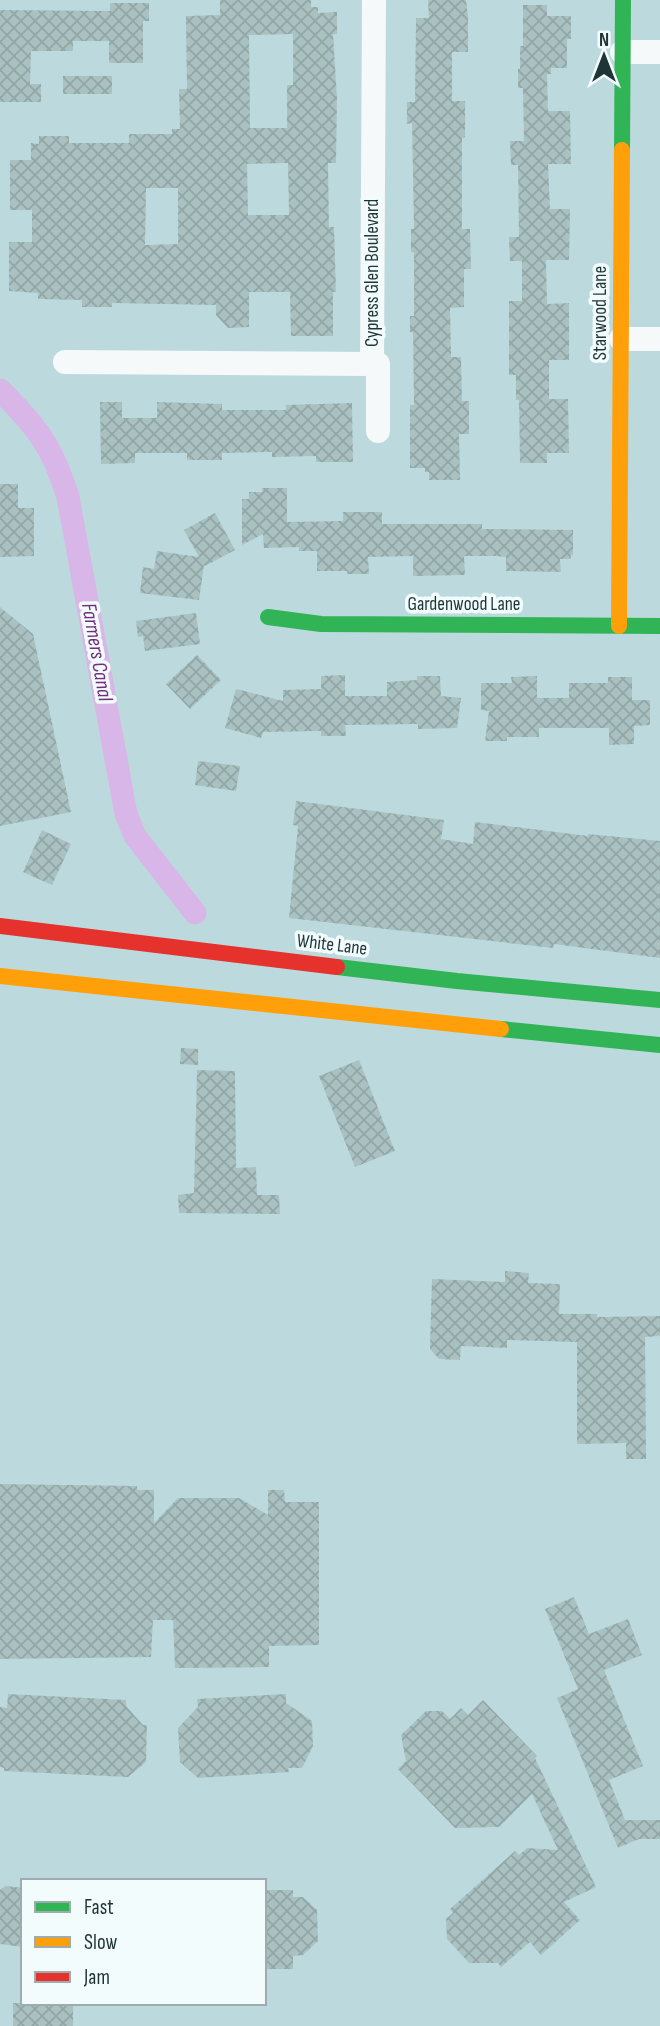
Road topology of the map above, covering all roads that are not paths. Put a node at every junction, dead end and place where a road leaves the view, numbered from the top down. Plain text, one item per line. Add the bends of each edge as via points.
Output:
1 (374, 0) edge
2 (623, 0) edge
3 (622, 52) junction
4 (660, 52) edge
5 (621, 339) junction
6 (660, 339) edge
7 (65, 362) dead end
8 (372, 364) junction
9 (378, 431) dead end
10 (268, 617) dead end
11 (619, 626) junction
12 (660, 626) edge
13 (0, 926) edge
14 (250, 957) junction
15 (55, 967) dead end
16 (215, 969) dead end
17 (0, 976) edge
18 (44, 982) junction
19 (660, 1000) edge
20 (581, 1019) dead end
21 (564, 1037) junction
22 (660, 1045) edge

1 - 8 street, Cypress Glen Boulevard
2 - 3 main road, Starwood Lane
3 - 4 street
3 - 5 main road, Starwood Lane
5 - 6 street
5 - 11 main road, Starwood Lane
7 - 8 street, Cypress Glen Boulevard
8 - 9 street via 378,364
10 - 11 main road, Gardenwood Lane via 321,624
11 - 12 main road, Gardenwood Lane
13 - 14 main road, White Lane
14 - 16 main road
14 - 19 main road, White Lane
15 - 18 main road
17 - 18 main road
18 - 21 main road
20 - 21 main road
21 - 22 main road

